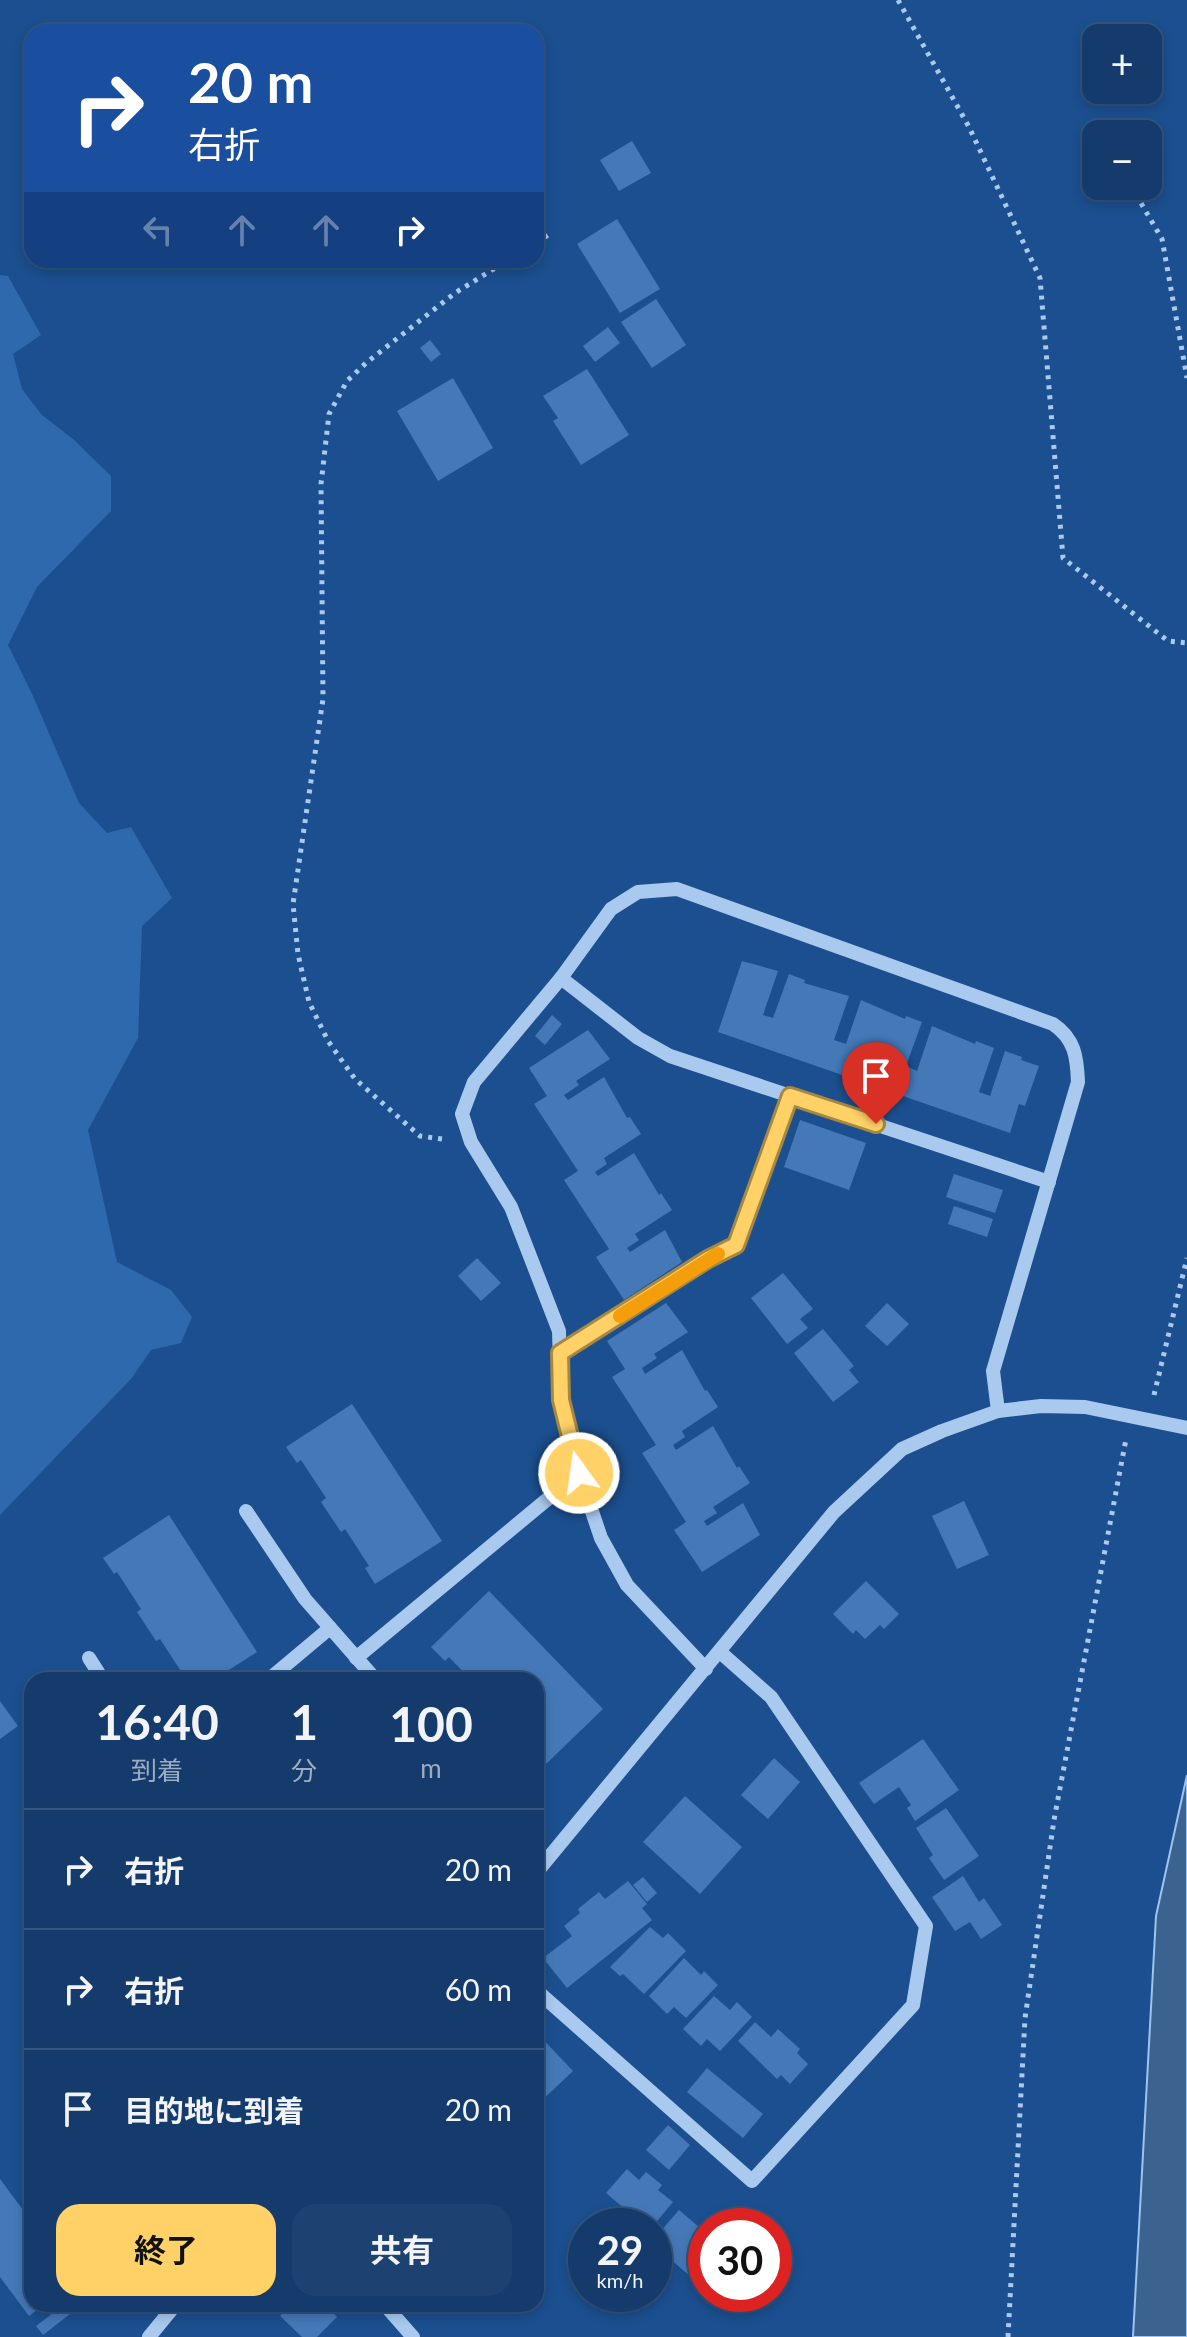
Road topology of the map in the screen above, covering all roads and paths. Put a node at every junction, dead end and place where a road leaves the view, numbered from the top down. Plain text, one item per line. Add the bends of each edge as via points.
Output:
1 (898, 0) edge
2 (1139, 200) edge
3 (548, 235) dead end
4 (544, 238) edge
5 (495, 268) edge
6 (1187, 378) edge
7 (1187, 643) edge
8 (561, 978) junction
9 (790, 1096) junction
10 (471, 1142) junction
11 (1049, 1182) junction
12 (1187, 1258) edge
13 (560, 1353) junction
14 (998, 1411) junction
15 (1129, 1414) junction
16 (1148, 1419) junction
17 (1187, 1428) edge
18 (579, 1473) junction
19 (246, 1511) dead end
20 (330, 1628) junction
21 (720, 1652) junction
22 (89, 1658) dead end
23 (356, 1658) junction
24 (706, 1669) junction
25 (98, 1672) edge
26 (278, 1672) edge
27 (369, 1672) edge
28 (544, 1857) edge
29 (544, 1997) edge
30 (169, 2312) edge
31 (391, 2312) edge
32 (149, 2337) edge
33 (413, 2337) edge
34 (1008, 2337) edge

1 - 7 path via 969,127 1040,278 1063,558 1168,641
2 - 6 path via 1162,239
3 - 4 path
5 - 10 path via 366,363 347,381 329,414 321,484 323,699 293,904 309,1002 355,1079 420,1136
8 - 9 street via 670,1056
8 - 10 street via 474,1082 462,1114
8 - 11 street via 611,909 638,892 677,889 1053,1024 1067,1033 1074,1047 1078,1082
9 - 11 street
9 - 13 street via 736,1245
10 - 13 street via 511,1207 559,1331
11 - 14 street via 993,1371
12 - 16 path
13 - 18 street via 561,1400
14 - 15 street via 1085,1407
14 - 21 street via 902,1449 864,1481
15 - 16 street
15 - 34 path via 1054,1820 1025,2018
16 - 17 street
18 - 23 street
18 - 24 street via 601,1538 627,1585
19 - 20 street
20 - 23 street
20 - 26 street
21 - 24 street
21 - 29 street via 771,1697 926,1926 913,2005 752,2181
22 - 25 street
23 - 27 street
24 - 28 street
30 - 32 street
31 - 33 street

